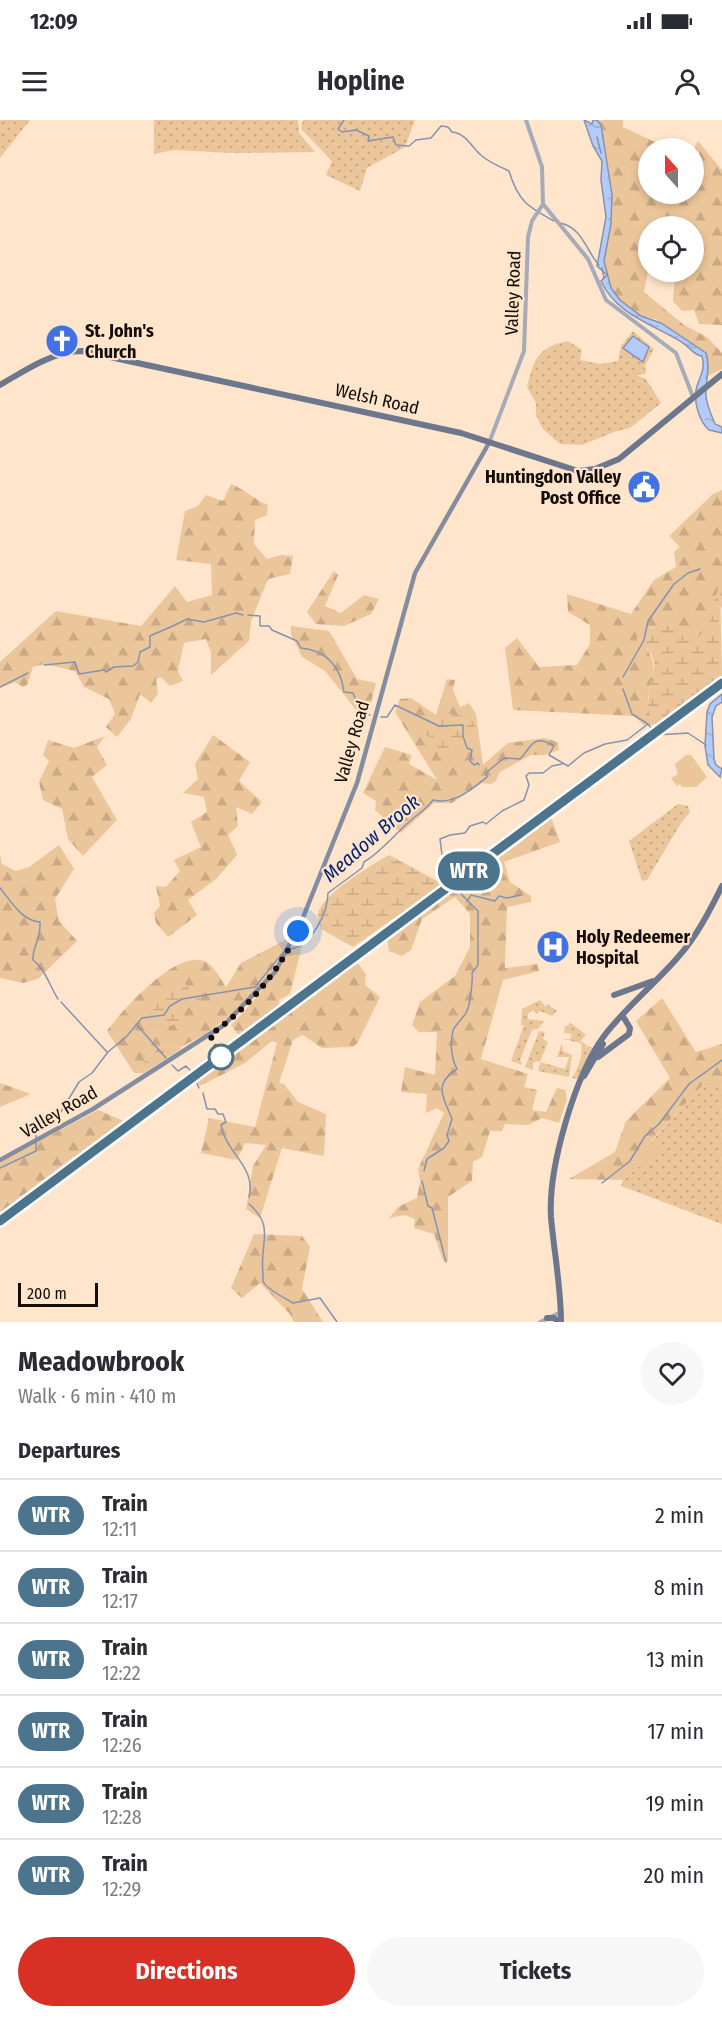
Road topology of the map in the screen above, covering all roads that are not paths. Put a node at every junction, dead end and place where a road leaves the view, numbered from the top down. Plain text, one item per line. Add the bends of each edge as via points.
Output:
1 (526, 120) edge
2 (543, 204) junction
3 (722, 374) edge
4 (0, 385) edge
5 (694, 396) junction
6 (489, 443) junction
7 (722, 886) edge
8 (722, 893) edge
9 (657, 980) junction
10 (614, 995) dead end
11 (624, 1018) junction
12 (589, 1069) junction
13 (579, 1084) junction
14 (0, 1160) edge
15 (561, 1312) junction
16 (544, 1320) edge
17 (560, 1322) edge

1 - 2 street via 542,167
2 - 5 street via 590,262 606,300 676,353
2 - 6 street, Valley Road via 536,212 528,237 524,351
3 - 5 main road, Welsh Road
4 - 6 main road, Welsh Road via 64,353 82,351 319,400
5 - 6 main road, Welsh Road via 619,459 591,470 563,468
6 - 14 main road, Valley Road via 415,573 357,783 290,946 275,972 224,1025 93,1109
7 - 9 main road via 689,943
8 - 11 main road via 687,954
9 - 10 main road
9 - 13 main road via 606,1034
11 - 12 main road via 605,1040
11 - 12 main road via 629,1034 600,1054
12 - 13 main road
13 - 15 main road via 552,1186 551,1216
15 - 16 street
15 - 17 main road
16 - 17 main road via 554,1318

